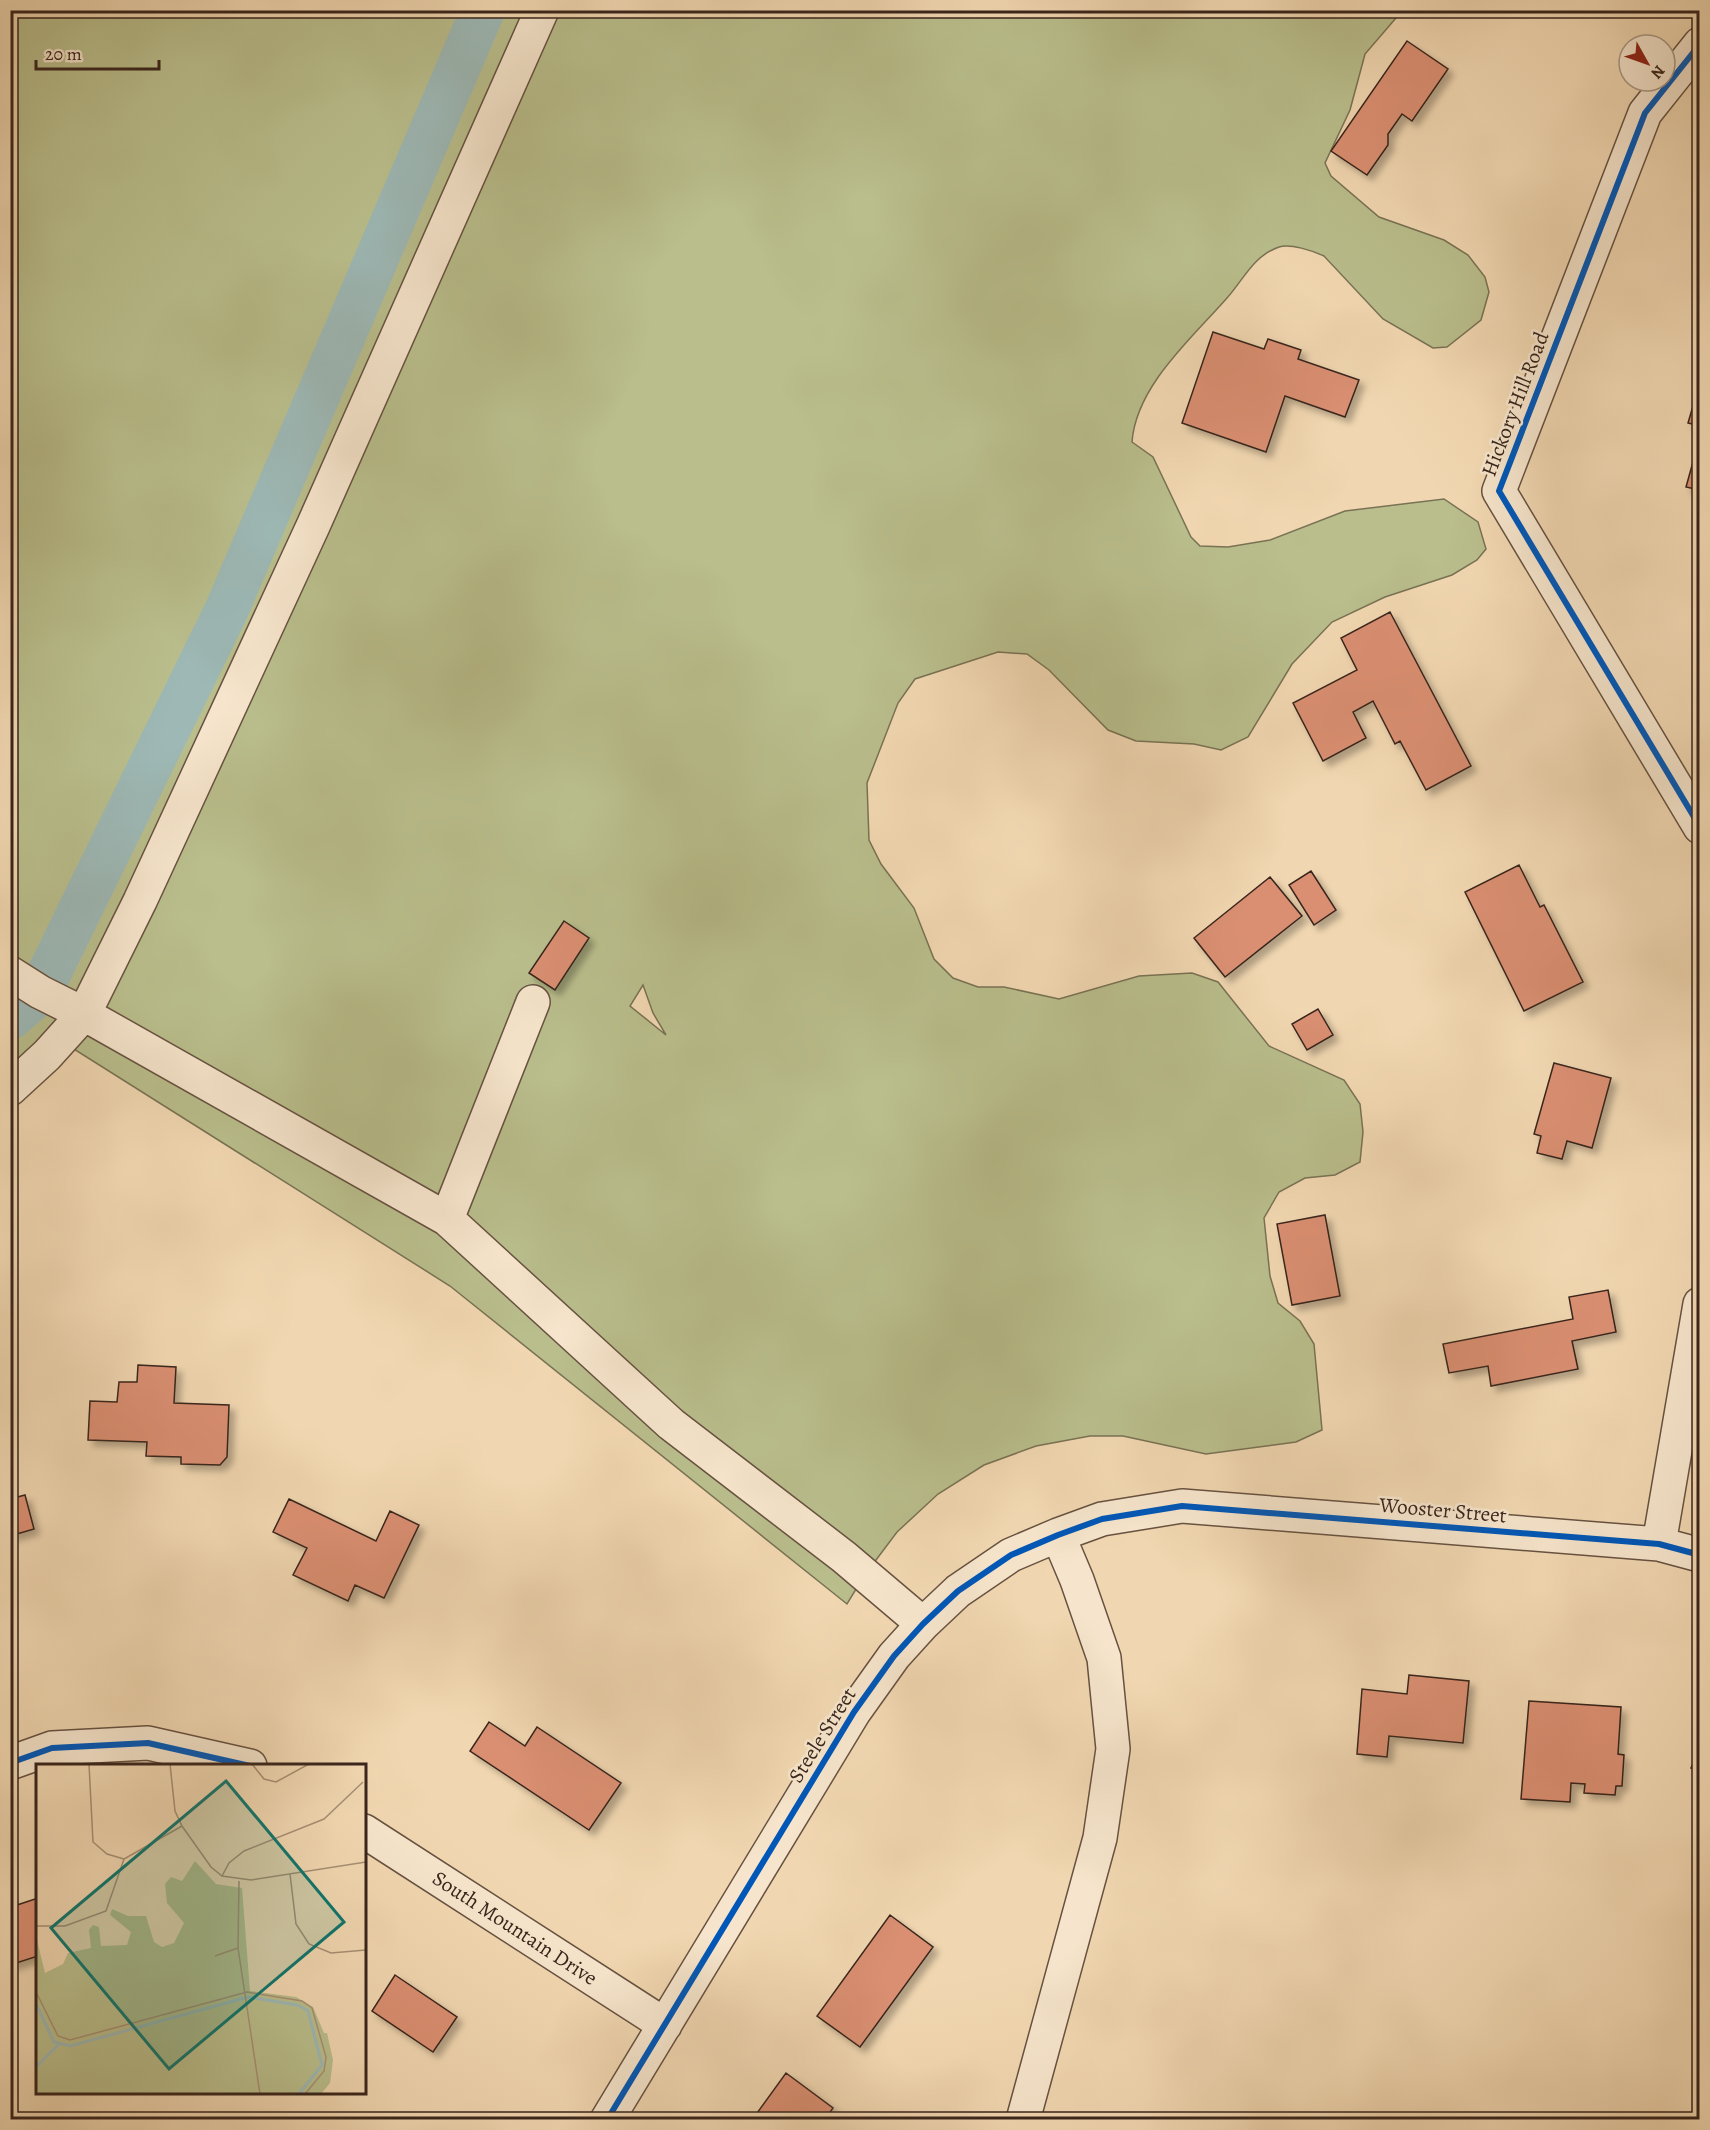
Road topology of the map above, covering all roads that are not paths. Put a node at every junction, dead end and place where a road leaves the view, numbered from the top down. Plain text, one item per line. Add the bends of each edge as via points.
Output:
1 (542, 10) edge
2 (1700, 44) edge
3 (1700, 827) edge
4 (10, 973) edge
5 (533, 1002) dead end
6 (84, 1014) junction
7 (10, 1089) edge
8 (447, 1219) junction
9 (1700, 1304) edge
10 (1182, 1506) joint
11 (1058, 1535) junction
12 (1659, 1544) junction
13 (1700, 1555) edge
14 (923, 1624) junction
15 (10, 1763) edge
16 (241, 1764) edge
17 (366, 1832) edge
18 (665, 2025) junction
19 (607, 2120) edge
20 (1023, 2120) edge

1 - 6 street via 313,526
2 - 3 street, Hickory Hill Road via 1645,113 1498,492
4 - 6 street
5 - 8 street
6 - 7 street
6 - 8 street
8 - 14 street via 671,1424 844,1557
9 - 12 street
10 - 11 street, Steele Street via 1102,1519
10 - 12 street, Wooster Street
11 - 14 street, Steele Street via 1011,1555 958,1592
11 - 20 street via 1104,1658 1113,1749 1100,1838
12 - 13 street, Wooster Street
14 - 18 street, Steele Street via 894,1656 854,1712
15 - 16 street via 52,1748 148,1743
17 - 18 street, South Mountain Drive
18 - 19 street, Steele Street

